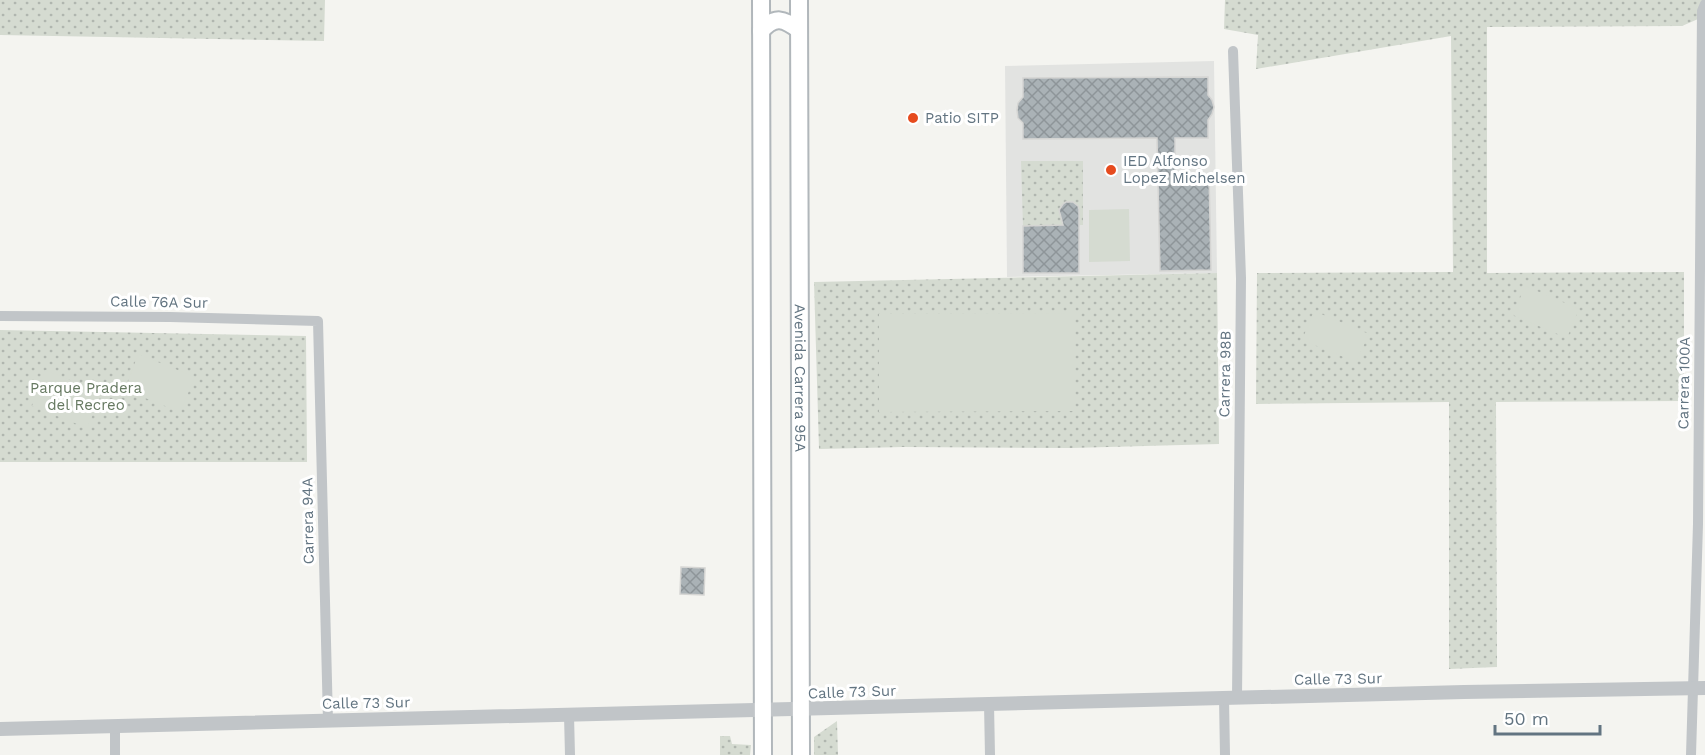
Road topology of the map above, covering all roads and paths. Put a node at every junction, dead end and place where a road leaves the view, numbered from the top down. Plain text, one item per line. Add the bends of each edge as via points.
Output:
1 (761, 0) edge
2 (799, 0) edge
3 (1703, 8) edge
4 (800, 30) junction
5 (761, 31) junction
6 (1233, 51) dead end
7 (0, 316) edge
8 (318, 321) joint
9 (1698, 688) edge
10 (1230, 698) junction
11 (989, 705) junction
12 (802, 710) junction
13 (763, 711) junction
14 (569, 715) junction
15 (328, 721) junction
16 (115, 726) junction
17 (0, 729) edge
18 (115, 755) edge
19 (570, 755) edge
20 (763, 755) edge
21 (801, 755) edge
22 (990, 755) edge
23 (1226, 755) edge
24 (1691, 755) edge

1 - 5 main road
2 - 4 main road, Avenida Carrera 95A
3 - 9 street, Carrera 100A
4 - 5 main road via 777,20
4 - 12 main road, Avenida Carrera 95A
5 - 13 main road
6 - 10 street, Carrera 98B via 1241,278
7 - 8 street, Calle 76A Sur
8 - 15 street, Carrera 94A
9 - 10 street, Calle 73 Sur
9 - 24 street, Carrera 100A
10 - 11 street, Calle 73 Sur
10 - 23 street, Carrera 98B
11 - 12 street, Calle 73 Sur
11 - 22 street
12 - 13 street, Calle 73 Sur
12 - 21 main road, Avenida Carrera 95A
13 - 14 street, Calle 73 Sur
13 - 20 main road
14 - 15 street, Calle 73 Sur
14 - 19 street
15 - 16 street, Calle 73 Sur
16 - 17 street, Calle 73 Sur
16 - 18 street

